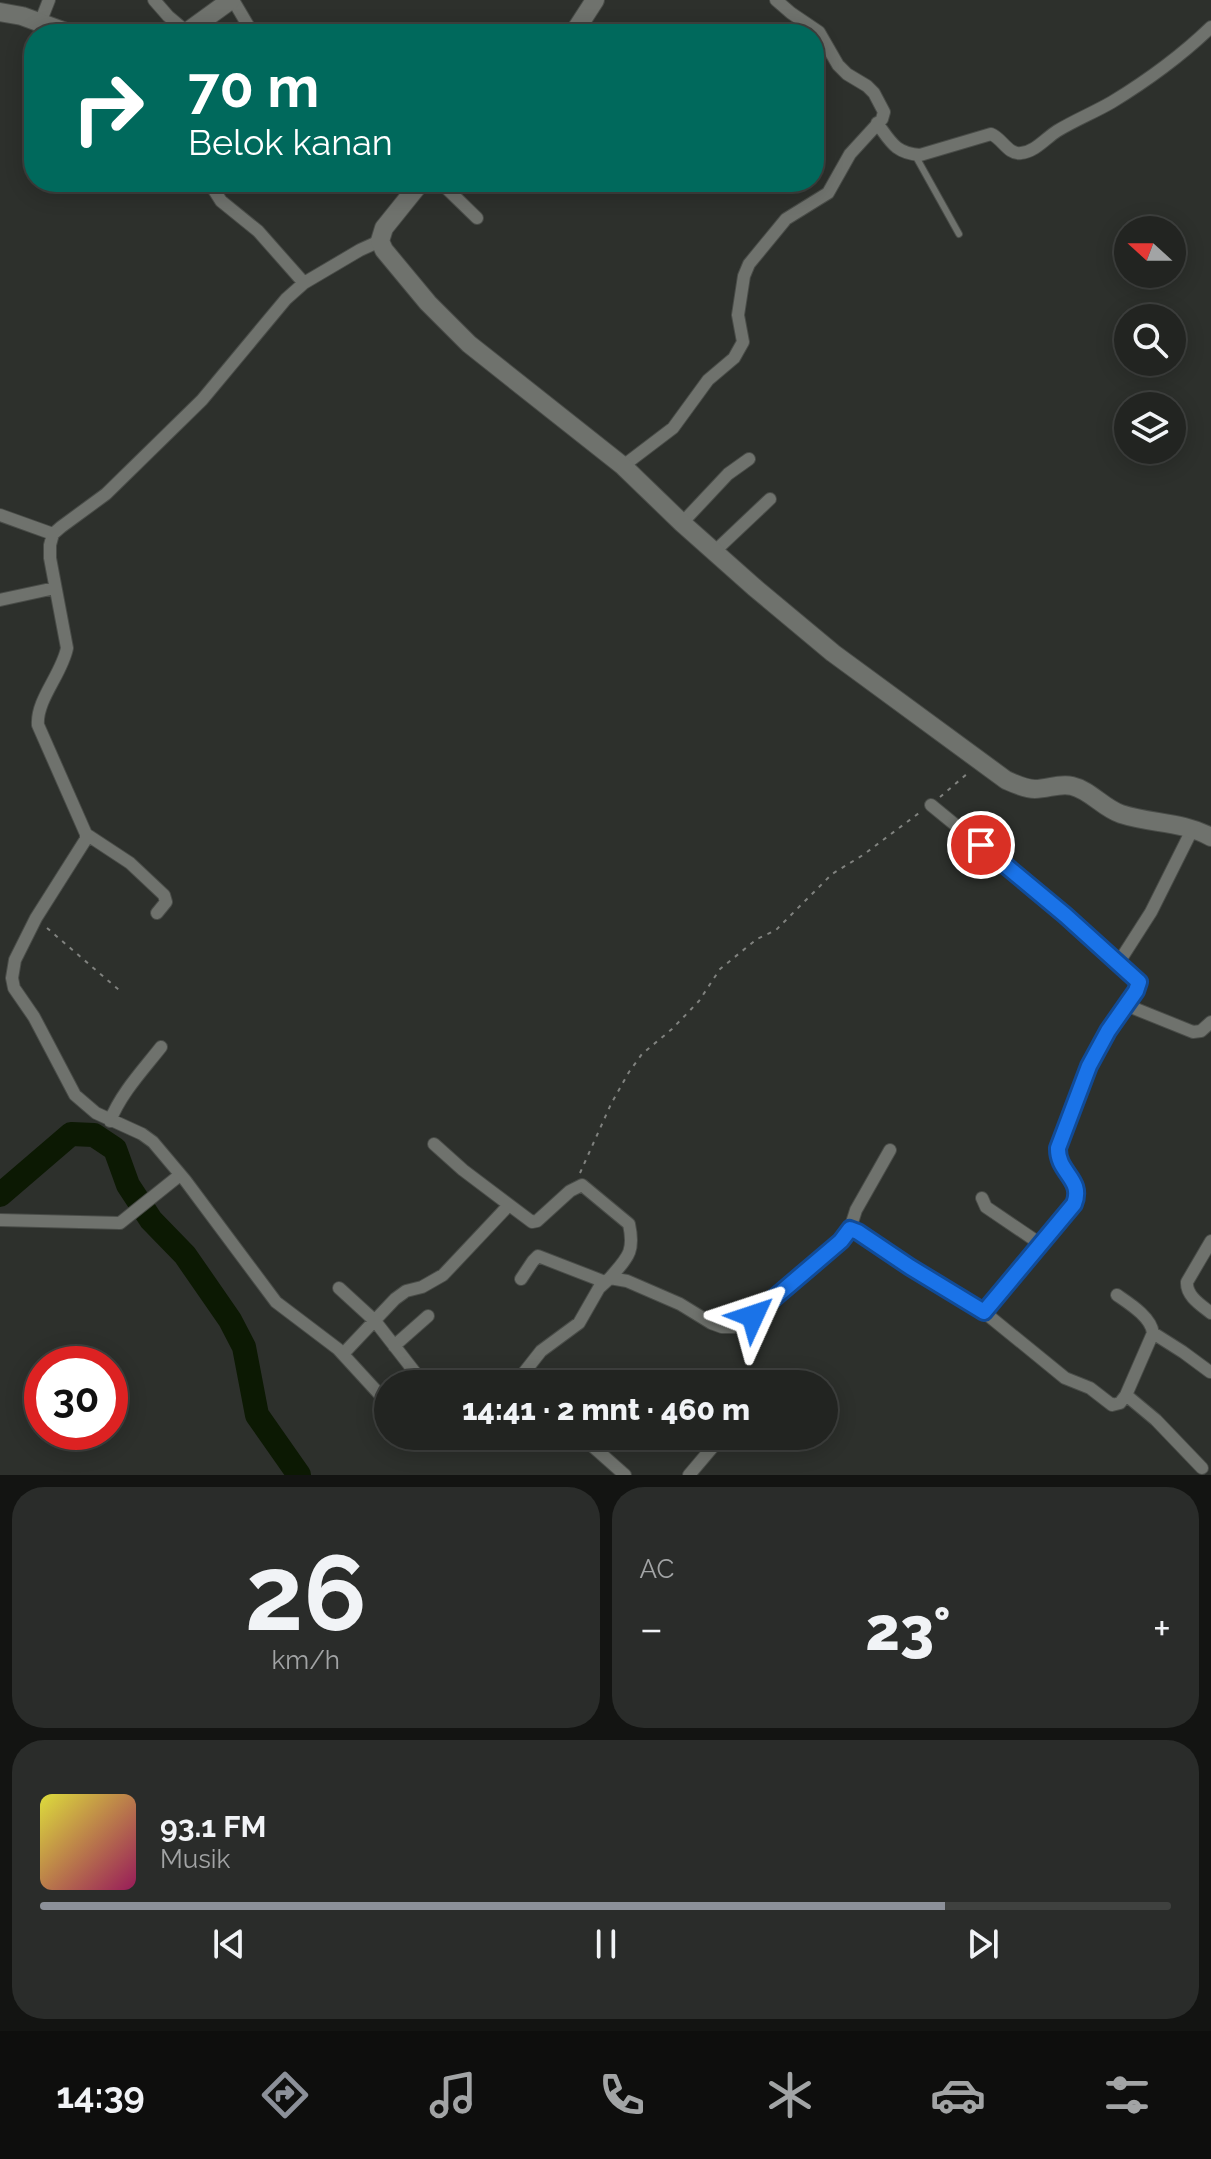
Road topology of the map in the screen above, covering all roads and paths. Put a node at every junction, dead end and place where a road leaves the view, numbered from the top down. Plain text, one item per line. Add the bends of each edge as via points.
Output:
1 (49, 0) edge
2 (154, 0) edge
3 (232, 0) edge
4 (595, 0) edge
5 (776, 0) edge
6 (0, 12) edge
7 (40, 23) joint
8 (176, 24) edge
9 (199, 24) edge
10 (247, 24) edge
11 (579, 24) edge
12 (807, 24) edge
13 (1211, 27) edge
14 (824, 41) edge
15 (877, 123) junction
16 (915, 155) junction
17 (215, 192) edge
18 (413, 192) edge
19 (450, 192) edge
20 (477, 218) dead end
21 (959, 234) dead end
22 (380, 241) junction
23 (304, 283) junction
24 (749, 459) dead end
25 (623, 466) junction
26 (770, 499) dead end
27 (0, 515) edge
28 (682, 523) junction
29 (53, 534) junction
30 (714, 552) junction
31 (55, 588) junction
32 (0, 600) edge
33 (981, 762) junction
34 (931, 805) junction
35 (1193, 828) junction
36 (86, 834) junction
37 (1211, 837) edge
38 (157, 913) dead end
39 (36, 918) junction
40 (1119, 962) junction
41 (119, 990) dead end
42 (1126, 1005) junction
43 (1211, 1022) edge
44 (161, 1047) dead end
45 (110, 1121) junction
46 (434, 1144) dead end
47 (890, 1150) dead end
48 (180, 1175) junction
49 (570, 1191) junction
50 (982, 1198) dead end
51 (508, 1206) junction
52 (0, 1220) edge
53 (850, 1229) junction
54 (1211, 1241) edge
55 (1042, 1245) junction
56 (521, 1279) dead end
57 (608, 1280) junction
58 (339, 1288) dead end
59 (1117, 1295) dead end
60 (984, 1312) junction
61 (1211, 1313) edge
62 (428, 1316) dead end
63 (375, 1321) junction
64 (1153, 1333) junction
65 (394, 1346) junction
66 (343, 1354) junction
67 (413, 1370) edge
68 (526, 1370) edge
69 (1211, 1373) edge
70 (374, 1388) edge
71 (1126, 1395) junction
72 (597, 1450) edge
73 (710, 1450) edge
74 (1202, 1468) dead end
75 (625, 1475) edge
76 (689, 1475) edge

1 - 7 street
2 - 8 street
3 - 9 street
3 - 10 street
4 - 11 street
5 - 12 street
6 - 7 street
13 - 16 street via 1146,80 1024,153 1015,153 991,134
14 - 15 street via 838,65 879,100 884,112
15 - 16 street via 896,149
15 - 25 street via 850,154 828,193 786,219 749,264 738,315 743,342 734,358 708,380 673,428
16 - 21 lane
17 - 23 street
18 - 22 street
19 - 20 street
22 - 23 street
22 - 25 street via 428,303 469,344
23 - 29 street via 202,400 106,494
24 - 28 street
25 - 28 street
26 - 30 street
27 - 29 street
28 - 30 street
29 - 31 street
30 - 33 street via 833,653
31 - 32 street
31 - 36 street via 67,648 38,725
33 - 34 path
33 - 35 street via 1017,785 1069,785 1119,813
34 - 40 street
34 - 49 path via 832,874 776,930 720,969 699,1001 629,1072
35 - 37 street
35 - 40 street
36 - 38 street via 130,863 164,895 166,902
36 - 39 street via 85,844
39 - 41 path
39 - 45 street via 12,970 14,988 75,1095
40 - 42 street via 1139,982
42 - 43 street via 1193,1032
42 - 55 street via 1089,1066 1058,1148 1059,1162 1076,1186 1077,1198
44 - 45 street
45 - 48 street via 153,1142
46 - 51 street
47 - 53 street
48 - 52 street via 120,1223
48 - 66 street via 276,1302
49 - 51 street via 534,1223
49 - 57 street via 582,1185 629,1224 633,1243
50 - 55 street via 986,1207
51 - 63 street via 443,1275 406,1291
53 - 57 street via 753,1316 733,1327 711,1323 627,1281
53 - 60 street
54 - 61 street via 1187,1289
55 - 60 street
56 - 57 street via 538,1256
57 - 68 street via 579,1323 541,1351
58 - 63 street
59 - 64 street via 1152,1325
60 - 71 street via 1065,1378 1112,1405
62 - 65 street
63 - 65 street
63 - 66 street
64 - 69 street
64 - 71 street
65 - 67 street
66 - 70 street
71 - 74 street
72 - 75 street
73 - 76 street

